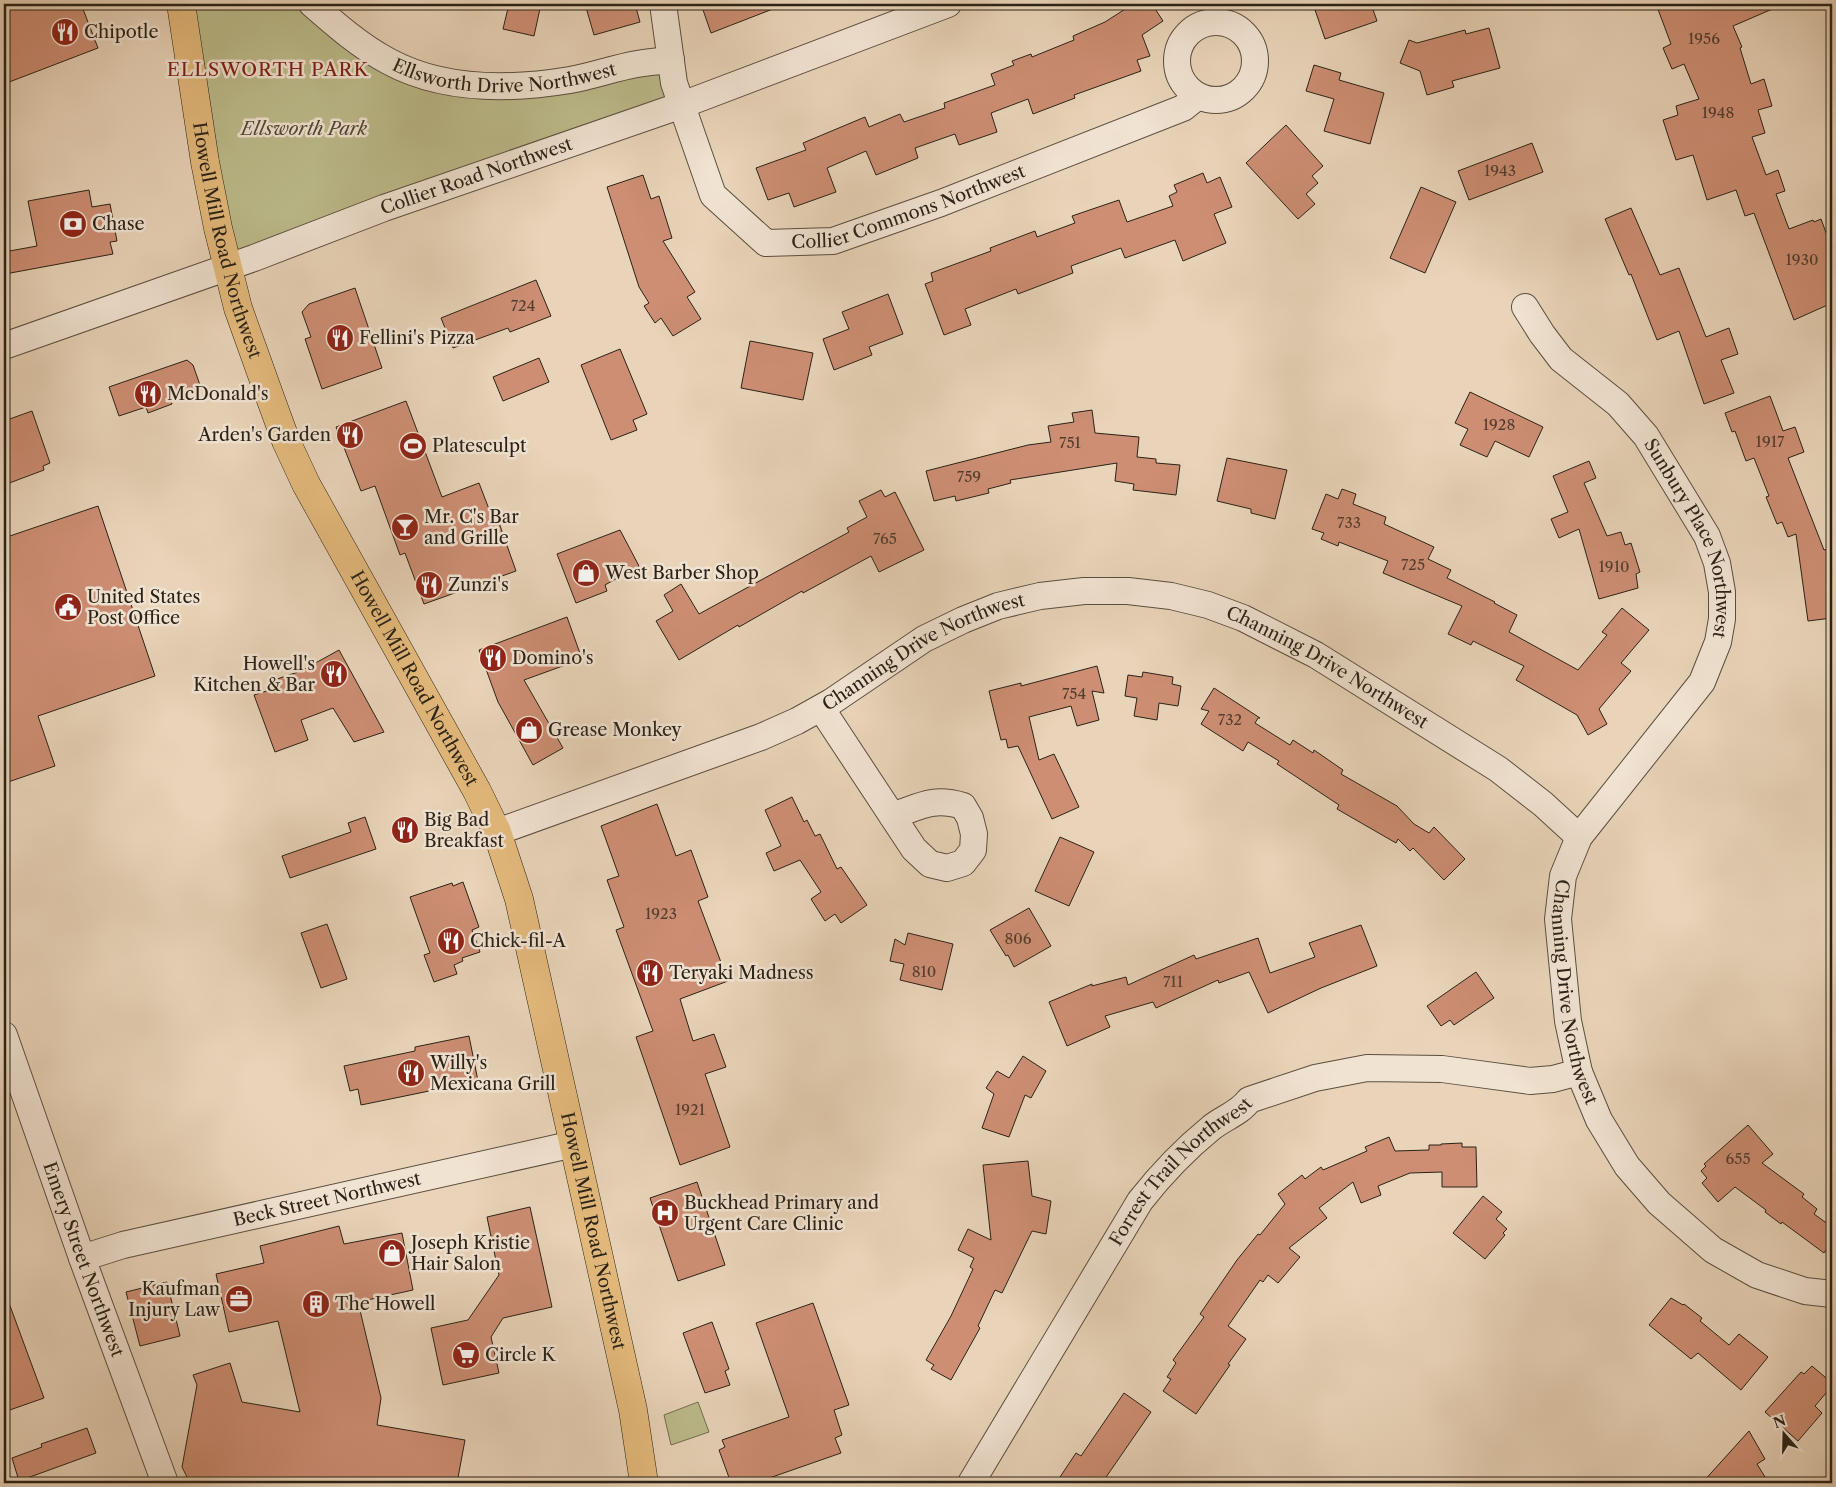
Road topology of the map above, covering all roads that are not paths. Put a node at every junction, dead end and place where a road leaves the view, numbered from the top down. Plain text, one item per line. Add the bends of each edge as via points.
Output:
1 (181, 4) edge
2 (312, 4) edge
3 (663, 4) edge
4 (948, 4) edge
5 (671, 60) junction
6 (1198, 96) dead end
7 (682, 104) junction
8 (228, 267) junction
9 (1525, 307) dead end
10 (4, 346) edge
11 (821, 708) junction
12 (892, 816) dead end
13 (497, 832) junction
14 (1579, 837) junction
15 (4, 1035) edge
16 (1579, 1072) junction
17 (574, 1144) junction
18 (82, 1258) junction
19 (1832, 1294) edge
20 (165, 1483) edge
21 (644, 1483) edge
22 (971, 1483) edge

1 - 8 main road, Howell Mill Road Northwest via 205,162
2 - 5 street, Ellsworth Drive Northwest via 347,35 388,62 430,78 470,86 511,87 560,81 639,63
3 - 5 street
4 - 7 street, Collier Road Northwest
5 - 7 street via 674,83
6 - 7 street, Collier Commons Northwest via 1174,112 941,203 832,241 766,242 714,195
7 - 8 street, Collier Road Northwest via 384,208
8 - 10 street, Collier Road Northwest
8 - 13 main road, Howell Mill Road Northwest via 238,308 271,400 306,484 477,790
9 - 14 street, Sunbury Place Northwest via 1561,359 1618,404 1646,436 1707,536 1717,563 1722,592 1718,642 1702,682
11 - 12 street
11 - 13 street, Channing Drive Northwest via 761,737
11 - 14 street, Channing Drive Northwest via 924,639 998,606 1040,596 1084,591 1128,591 1171,596 1243,618 1316,655 1498,769
13 - 17 main road, Howell Mill Road Northwest via 520,899
14 - 16 street, Channing Drive Northwest via 1563,876 1558,919 1568,1021
15 - 18 street, Emery Street Northwest
16 - 19 street, Channing Drive Northwest via 1598,1120 1627,1166 1666,1209 1713,1250 1757,1275 1805,1291
16 - 22 street, Forrest Trail Northwest via 1530,1081 1442,1069 1367,1068 1315,1078 1249,1100 1185,1149 1140,1201
17 - 18 street, Beck Street Northwest via 123,1245
17 - 21 main road, Howell Mill Road Northwest via 633,1410
18 - 20 street, Emery Street Northwest

